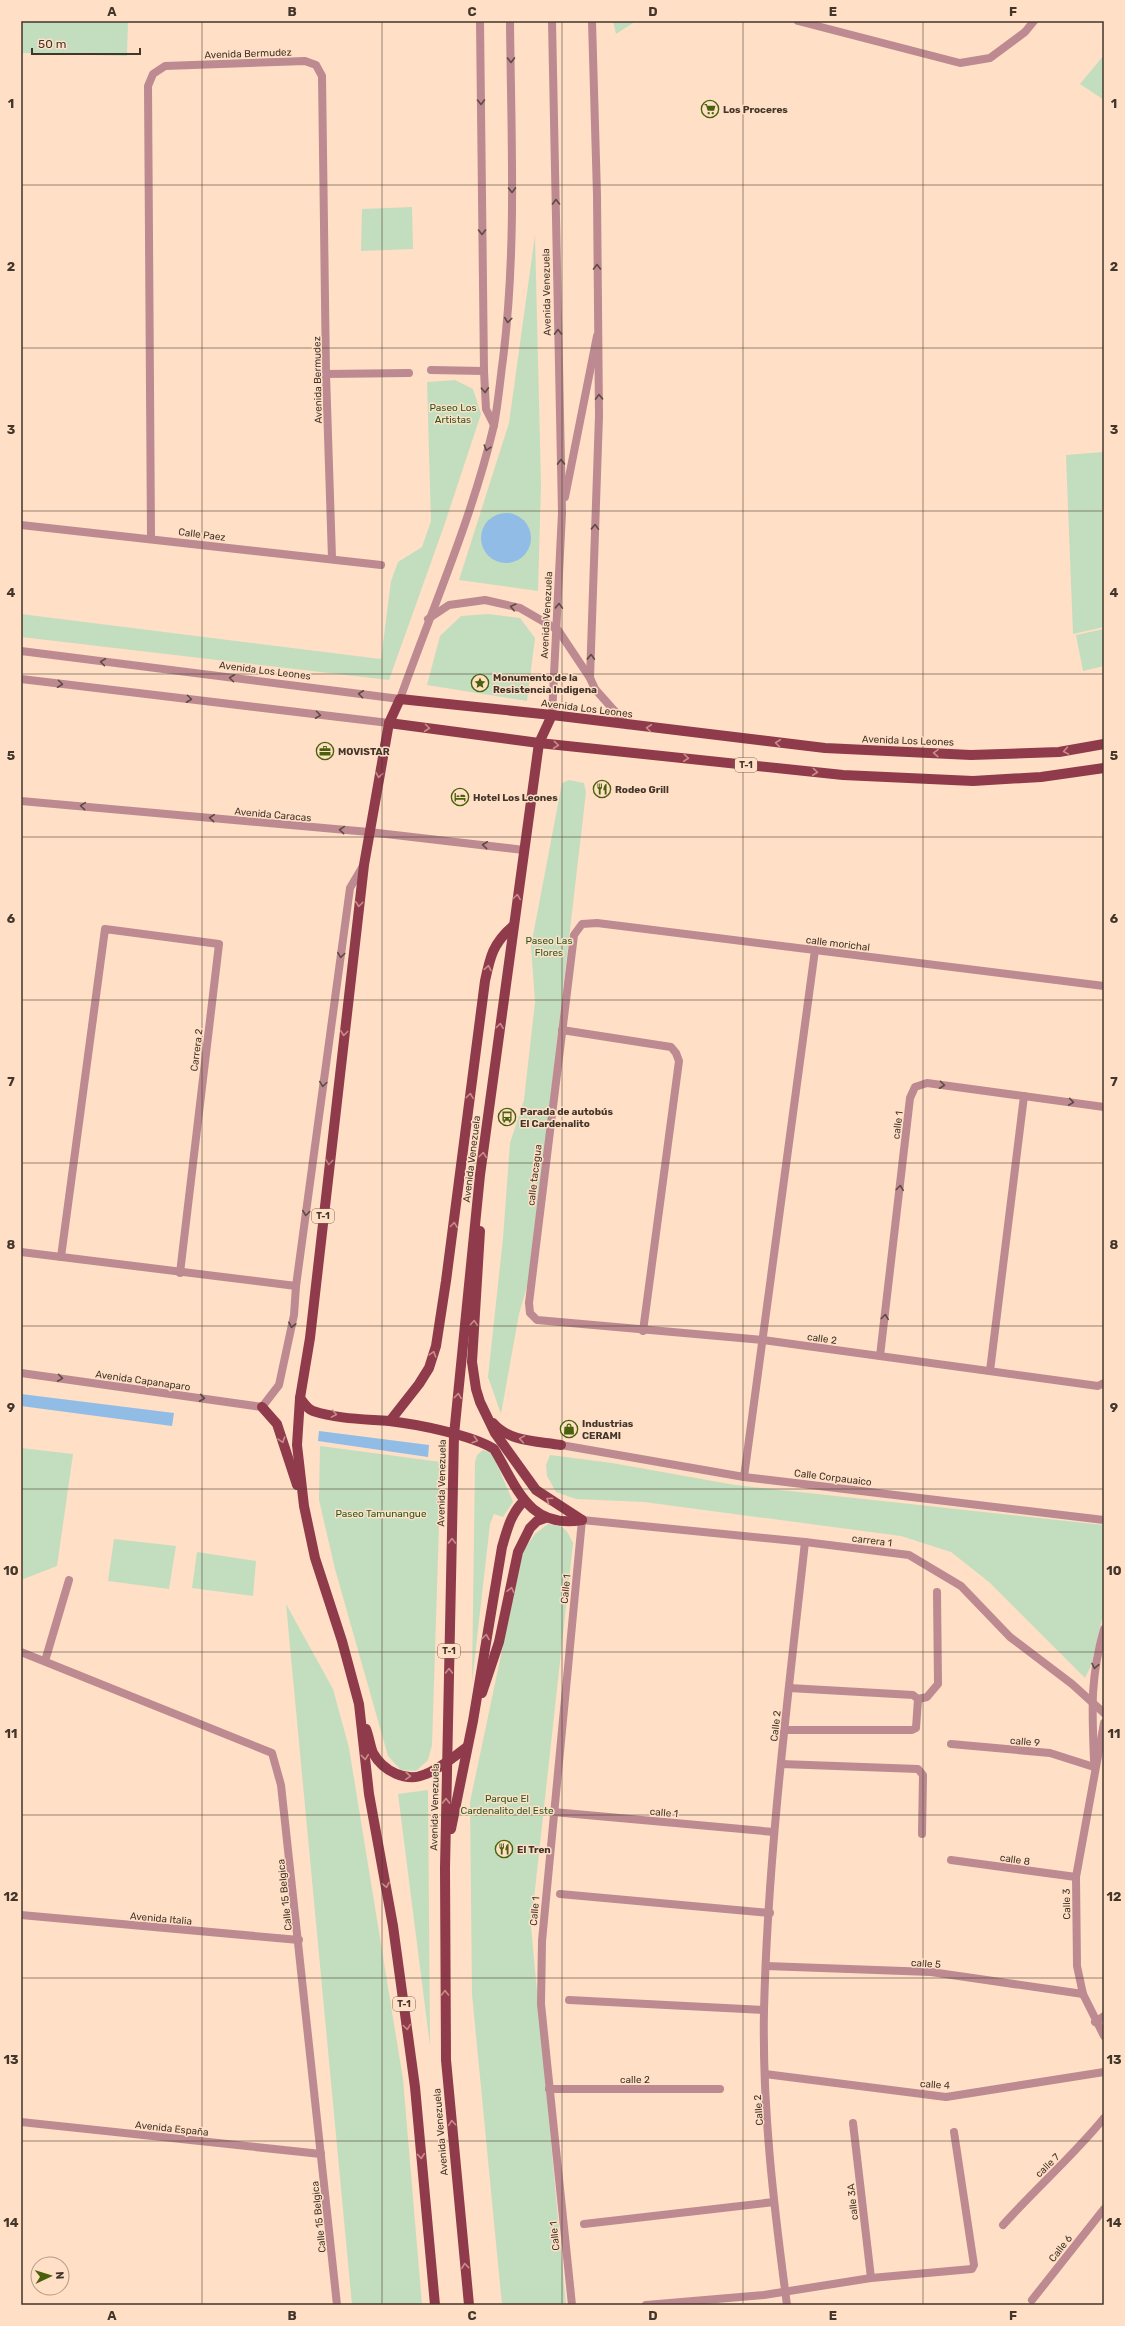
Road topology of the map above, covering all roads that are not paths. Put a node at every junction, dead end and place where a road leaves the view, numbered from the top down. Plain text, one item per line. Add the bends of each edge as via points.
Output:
1 (480, 21) edge
2 (510, 21) edge
3 (552, 21) edge
4 (592, 21) edge
5 (798, 21) edge
6 (1034, 21) edge
7 (597, 336) junction
8 (431, 370) dead end
9 (484, 371) junction
10 (409, 373) dead end
11 (326, 374) junction
12 (494, 425) junction
13 (562, 514) junction
14 (21, 524) edge
15 (151, 538) junction
16 (332, 558) junction
17 (381, 564) dead end
18 (428, 619) junction
19 (558, 630) junction
20 (21, 651) edge
21 (590, 678) junction
22 (21, 679) edge
23 (400, 699) junction
24 (552, 715) junction
25 (389, 723) junction
26 (627, 725) junction
27 (539, 743) junction
28 (1104, 744) edge
29 (1104, 768) edge
30 (21, 801) edge
31 (369, 832) junction
32 (524, 850) junction
33 (364, 865) junction
34 (513, 926) junction
35 (574, 935) joint
36 (815, 950) junction
37 (1104, 986) edge
38 (562, 1030) junction
39 (1024, 1096) junction
40 (1104, 1107) edge
41 (480, 1174) junction
42 (21, 1252) edge
43 (61, 1257) junction
44 (180, 1273) junction
45 (296, 1286) junction
46 (537, 1320) joint
47 (643, 1331) junction
48 (763, 1340) junction
49 (880, 1356) junction
50 (990, 1371) junction
51 (21, 1373) edge
52 (1104, 1384) edge
53 (300, 1398) junction
54 (262, 1407) junction
55 (487, 1416) junction
56 (390, 1422) junction
57 (454, 1434) junction
58 (561, 1445) joint
59 (744, 1477) junction
60 (524, 1501) junction
61 (304, 1506) junction
62 (545, 1518) junction
63 (582, 1520) junction
64 (1104, 1520) edge
65 (805, 1542) junction
66 (68, 1580) dead end
67 (937, 1592) dead end
68 (1104, 1629) edge
69 (21, 1652) edge
70 (45, 1662) junction
71 (789, 1688) junction
72 (918, 1700) junction
73 (1091, 1701) junction
74 (359, 1704) junction
75 (1104, 1713) edge
76 (473, 1721) junction
77 (1104, 1722) edge
78 (785, 1730) junction
79 (951, 1744) dead end
80 (467, 1747) junction
81 (446, 1762) junction
82 (781, 1764) junction
83 (1094, 1767) junction
84 (552, 1812) junction
85 (774, 1832) junction
86 (922, 1834) dead end
87 (951, 1860) dead end
88 (445, 1868) junction
89 (1076, 1877) junction
90 (560, 1894) dead end
91 (770, 1913) junction
92 (21, 1915) edge
93 (299, 1940) junction
94 (766, 1966) junction
95 (1083, 1994) junction
96 (569, 2000) dead end
97 (764, 2010) junction
98 (1104, 2016) edge
99 (1095, 2022) junction
100 (1104, 2036) edge
101 (1104, 2072) edge
102 (765, 2074) junction
103 (549, 2089) junction
104 (720, 2089) dead end
105 (1104, 2118) edge
106 (21, 2122) edge
107 (854, 2123) dead end
108 (954, 2132) dead end
109 (321, 2154) junction
110 (774, 2202) junction
111 (1104, 2209) edge
112 (584, 2224) dead end
113 (1003, 2225) dead end
114 (871, 2278) junction
115 (785, 2292) junction
116 (1032, 2300) dead end
117 (338, 2305) edge
118 (435, 2305) edge
119 (469, 2305) edge
120 (572, 2305) edge
121 (646, 2305) edge
122 (787, 2305) edge

1 -> 9 street
2 -> 12 street, Avenida Venezuela via 512,211 509,309
13 -> 3 street, Avenida Venezuela
7 -> 4 street via 597,195
5 - 6 street via 960,63 990,58 1025,32
7 - 13 street
21 -> 7 street via 599,416
8 - 9 street
9 -> 12 street via 486,409
10 - 11 street
11 - 15 street, Avenida Bermudez via 322,76 316,65 305,62 165,66 153,74 148,86
11 - 16 street, Avenida Bermudez
12 -> 18 street, Avenida Venezuela via 466,517
19 -> 13 street, Avenida Venezuela
14 - 15 street, Calle Paez
15 - 16 street, Calle Paez
16 - 17 street, Calle Paez
19 -> 18 street via 520,608 485,600 450,605
18 - 23 street, Avenida Venezuela
19 - 21 street
19 - 24 street, Avenida Venezuela
23 -> 20 street, Avenida Los Leones
21 - 26 street via 595,689
22 -> 25 street
23 - 24 main road, Avenida Los Leones
23 - 25 main road, Avenida Venezuela / T-1
24 - 26 main road, Avenida Los Leones
24 - 27 main road, Avenida Venezuela / T-1
25 -> 27 main road, T-1
25 -> 31 main road, Avenida Venezuela / T-1
28 -> 26 main road, Avenida Los Leones via 1059,752 964,754 825,748
27 -> 29 main road, T-1 via 843,775 966,781 1042,777
27 - 32 main road, Avenida Venezuela / T-1
31 -> 30 street, Avenida Caracas
32 -> 31 street, Avenida Caracas
31 - 33 main road, Avenida Venezuela / T-1
34 -> 32 main road, Avenida Venezuela / T-1
33 -> 45 street via 350,888
33 -> 53 main road, Avenida Venezuela / T-1 via 310,1338
41 -> 34 main road, Avenida Venezuela / T-1
56 -> 34 main road via 429,1368 436,1346 485,981 491,953 502,935
35 - 36 street, calle morichal via 582,924 597,923
35 - 38 street, calle tacagua
36 - 37 street, calle morichal
36 - 48 street
38 - 46 street, calle tacagua via 529,1303 530,1313
38 - 47 street via 671,1047 679,1061
39 -> 40 street, calle 1
49 -> 39 street, calle 1 via 910,1098 915,1086 927,1083
39 - 50 street
55 -> 41 main road via 476,1389 472,1362 480,1248
57 -> 41 main road, Avenida Venezuela / T-1
42 - 43 street
43 - 44 street
43 - 44 street, Carrera 2 via 105,929 219,944
44 - 45 street
45 -> 54 street via 294,1314 279,1385
46 - 47 street, calle 2
47 - 48 street, calle 2
48 - 49 street, calle 2
48 - 59 street
49 - 50 street, calle 2
50 - 52 street, calle 2 via 1098,1386
51 -> 54 street, Avenida Capanaparo
53 -> 56 main road via 312,1411
53 - 61 main road, Avenida Venezuela / T-1 via 297,1445
54 -> 61 main road via 277,1424
58 -> 55 main road via 516,1438 499,1430
63 -> 55 main road via 536,1490 495,1433
56 - 57 main road
57 -> 60 main road via 494,1449
81 -> 57 main road, Avenida Venezuela / T-1
58 - 59 street, Calle Corpauaico
59 - 64 street, Calle Corpauaico
60 - 62 main road
76 -> 60 main road via 502,1547 508,1526 518,1506
61 - 74 main road, Avenida Venezuela / T-1 via 315,1558
62 - 63 main road via 569,1522
76 -> 62 main road via 499,1642 518,1552 530,1528
63 - 65 street, carrera 1
63 - 84 street, Calle 1
65 - 71 street, Calle 2
65 - 73 street, carrera 1 via 909,1555 961,1586 1010,1637
66 - 70 street
67 - 72 street via 938,1684 927,1697
68 -> 73 street via 1093,1674
69 - 70 street, Calle 15 Belgica
70 - 93 street, Calle 15 Belgica via 272,1753 281,1785
71 - 72 street via 905,1694 913,1695
71 - 78 street, Calle 2
72 - 78 street via 918,1723 912,1730
73 - 75 street, carrera 1
73 - 83 street
74 -> 81 main road via 373,1753 393,1773 408,1777 425,1775
74 -> 118 main road, Avenida Venezuela / T-1 via 369,1794 393,1926 415,2087
76 - 80 main road
77 - 83 street via 1102,1742
78 - 82 street, Calle 2
79 - 83 street, calle 9 via 1050,1753
80 - 81 main road
80 - 88 main road via 452,1817
88 -> 81 main road, Avenida Venezuela / T-1
82 - 85 street, Calle 2
82 - 86 street via 918,1769 923,1775
83 - 89 street, Calle 3
84 - 85 street, calle 1
84 - 103 street, Calle 1 via 542,1941 541,2004
85 - 91 street, Calle 2
87 - 89 street, calle 8
119 -> 88 main road, Avenida Venezuela / T-1 via 446,2060
89 - 95 street, Calle 3 via 1077,1966
90 - 91 street
91 - 94 street, Calle 2
92 - 93 street, Avenida Italia
93 - 109 street, Calle 15 Belgica
94 - 95 street, calle 5 via 931,1972
94 - 97 street, Calle 2
95 - 99 street, Calle 3
96 - 97 street
97 - 102 street, Calle 2
98 - 99 street
99 - 100 street, Calle 3
101 - 102 street, calle 4 via 946,2097
102 - 110 street, Calle 2
103 - 104 street, calle 2
103 - 120 street, Calle 1
105 - 113 street, calle 7 via 1084,2143
106 - 109 street, Avenida España
107 - 114 street, calle 3A
108 - 114 street via 974,2265 972,2269
109 - 117 street, Calle 15 Belgica
110 - 112 street
110 - 115 street, Calle 2
111 - 116 street, Calle 6
114 - 115 street
115 - 121 street
115 - 122 street, Calle 2

